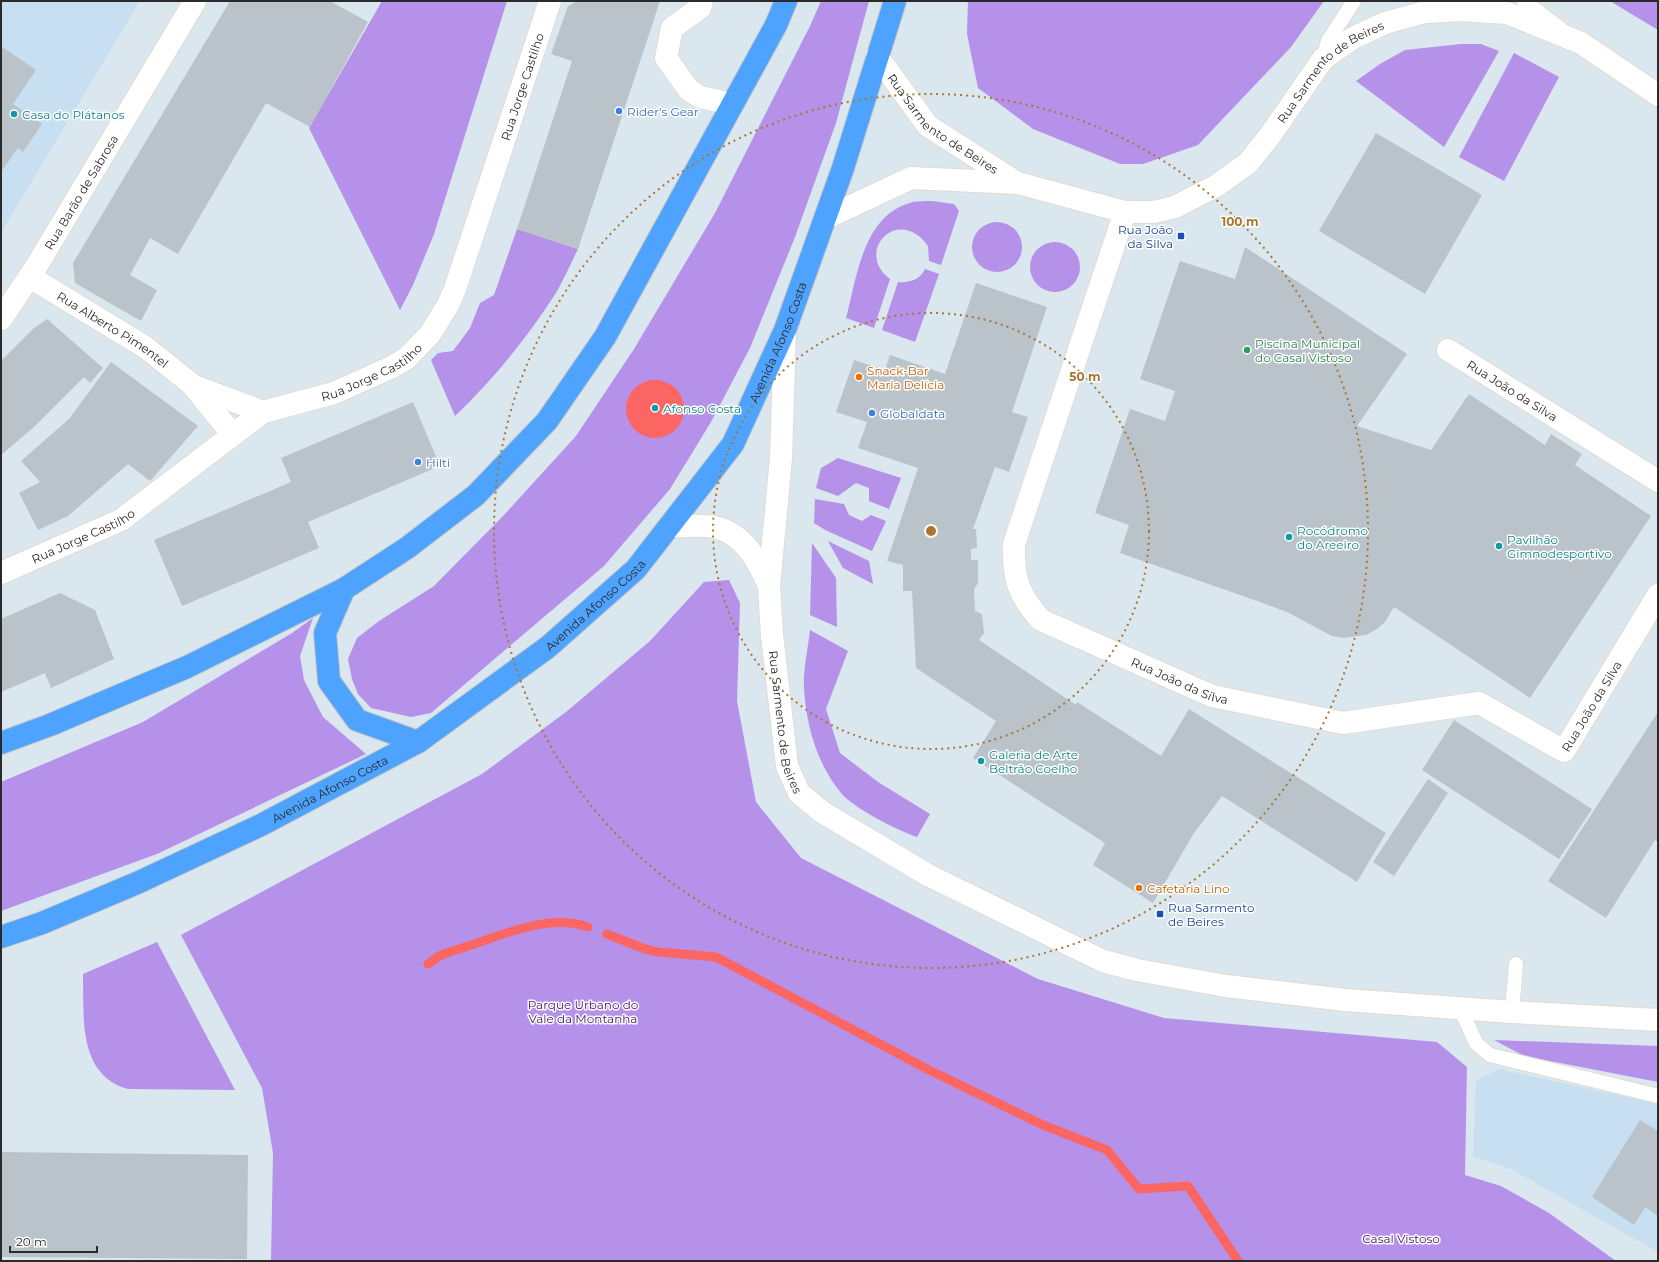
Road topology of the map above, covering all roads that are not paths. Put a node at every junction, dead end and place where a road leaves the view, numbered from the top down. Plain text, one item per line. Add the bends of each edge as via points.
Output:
1 (195, 1) edge
2 (550, 1) edge
3 (702, 1) edge
4 (786, 1) edge
5 (895, 1) edge
6 (1354, 1) edge
7 (1524, 1) edge
8 (1581, 43) junction
9 (877, 56) junction
10 (1323, 59) junction
11 (1658, 96) edge
12 (732, 104) junction
13 (1018, 183) junction
14 (1125, 212) junction
15 (826, 218) junction
16 (30, 277) junction
17 (1, 319) edge
18 (786, 330) junction
19 (1448, 350) dead end
20 (194, 386) junction
21 (263, 412) junction
22 (233, 436) junction
23 (1658, 481) edge
24 (670, 526) junction
25 (1, 573) edge
26 (769, 586) junction
27 (344, 589) junction
28 (1658, 596) edge
29 (418, 742) junction
30 (1, 743) edge
31 (1, 937) edge
32 (1516, 964) dead end
33 (1460, 1008) junction
34 (1512, 1012) junction
35 (1658, 1020) edge
36 (1658, 1096) edge

1 - 16 street, Rua Barão de Sabrosa
2 - 21 street, Rua Jorge Castilho via 455,289 440,320 419,346 392,367 334,393
3 - 12 street via 700,8 672,28 666,58 689,90 700,96
4 - 12 main road via 776,25
5 - 9 main road, Avenida Afonso Costa
6 - 10 lane via 1328,41
7 - 8 lane
8 - 10 street, Rua Sarmento de Beires via 1507,13 1461,10 1425,12 1385,23 1353,38
8 - 11 street, Rua Sarmento de Beires
9 - 13 street, Rua Sarmento de Beires via 928,126
9 - 15 main road, Avenida Afonso Costa
10 - 14 street, Rua Sarmento de Beires via 1248,163 1216,186 1176,207 1154,212
12 - 27 main road via 605,337 548,421 476,494 407,548
13 - 14 street, Rua Sarmento de Beires
13 - 15 street, Rua Sarmento de Beires via 911,178
14 - 28 street, Rua João da Silva via 1014,544 1013,563 1016,581 1027,604 1041,620 1212,696 1343,724 1479,703 1564,751
15 - 18 main road, Avenida Afonso Costa
16 - 17 street, Rua Barão de Sabrosa
16 - 20 street, Rua Alberto Pimentel via 145,347
18 - 24 main road, Avenida Afonso Costa via 733,444
18 - 26 street, Rua Sarmento de Beires via 780,458
19 - 23 street, Rua João da Silva
20 - 21 street, Rua Alberto Pimentel
20 - 22 street, Rua Alberto Pimentel
21 - 22 street, Rua Jorge Castilho
22 - 25 street, Rua Jorge Castilho via 122,520
24 - 26 street, Rua Sarmento de Beires via 716,527 736,537 750,550 761,566
24 - 29 main road, Avenida Afonso Costa via 636,569 548,647
26 - 33 street, Rua Sarmento de Beires via 787,766 799,793 822,812 928,875 1103,961 1177,979 1269,992
27 - 29 main road via 325,633 329,681 357,720
27 - 30 main road via 187,667 50,726
29 - 31 main road, Avenida Afonso Costa via 261,825 144,880 42,923
32 - 34 lane
33 - 34 street, Rua Sarmento de Beires
33 - 36 lane via 1476,1044 1490,1055
34 - 35 street, Rua Sarmento de Beires

